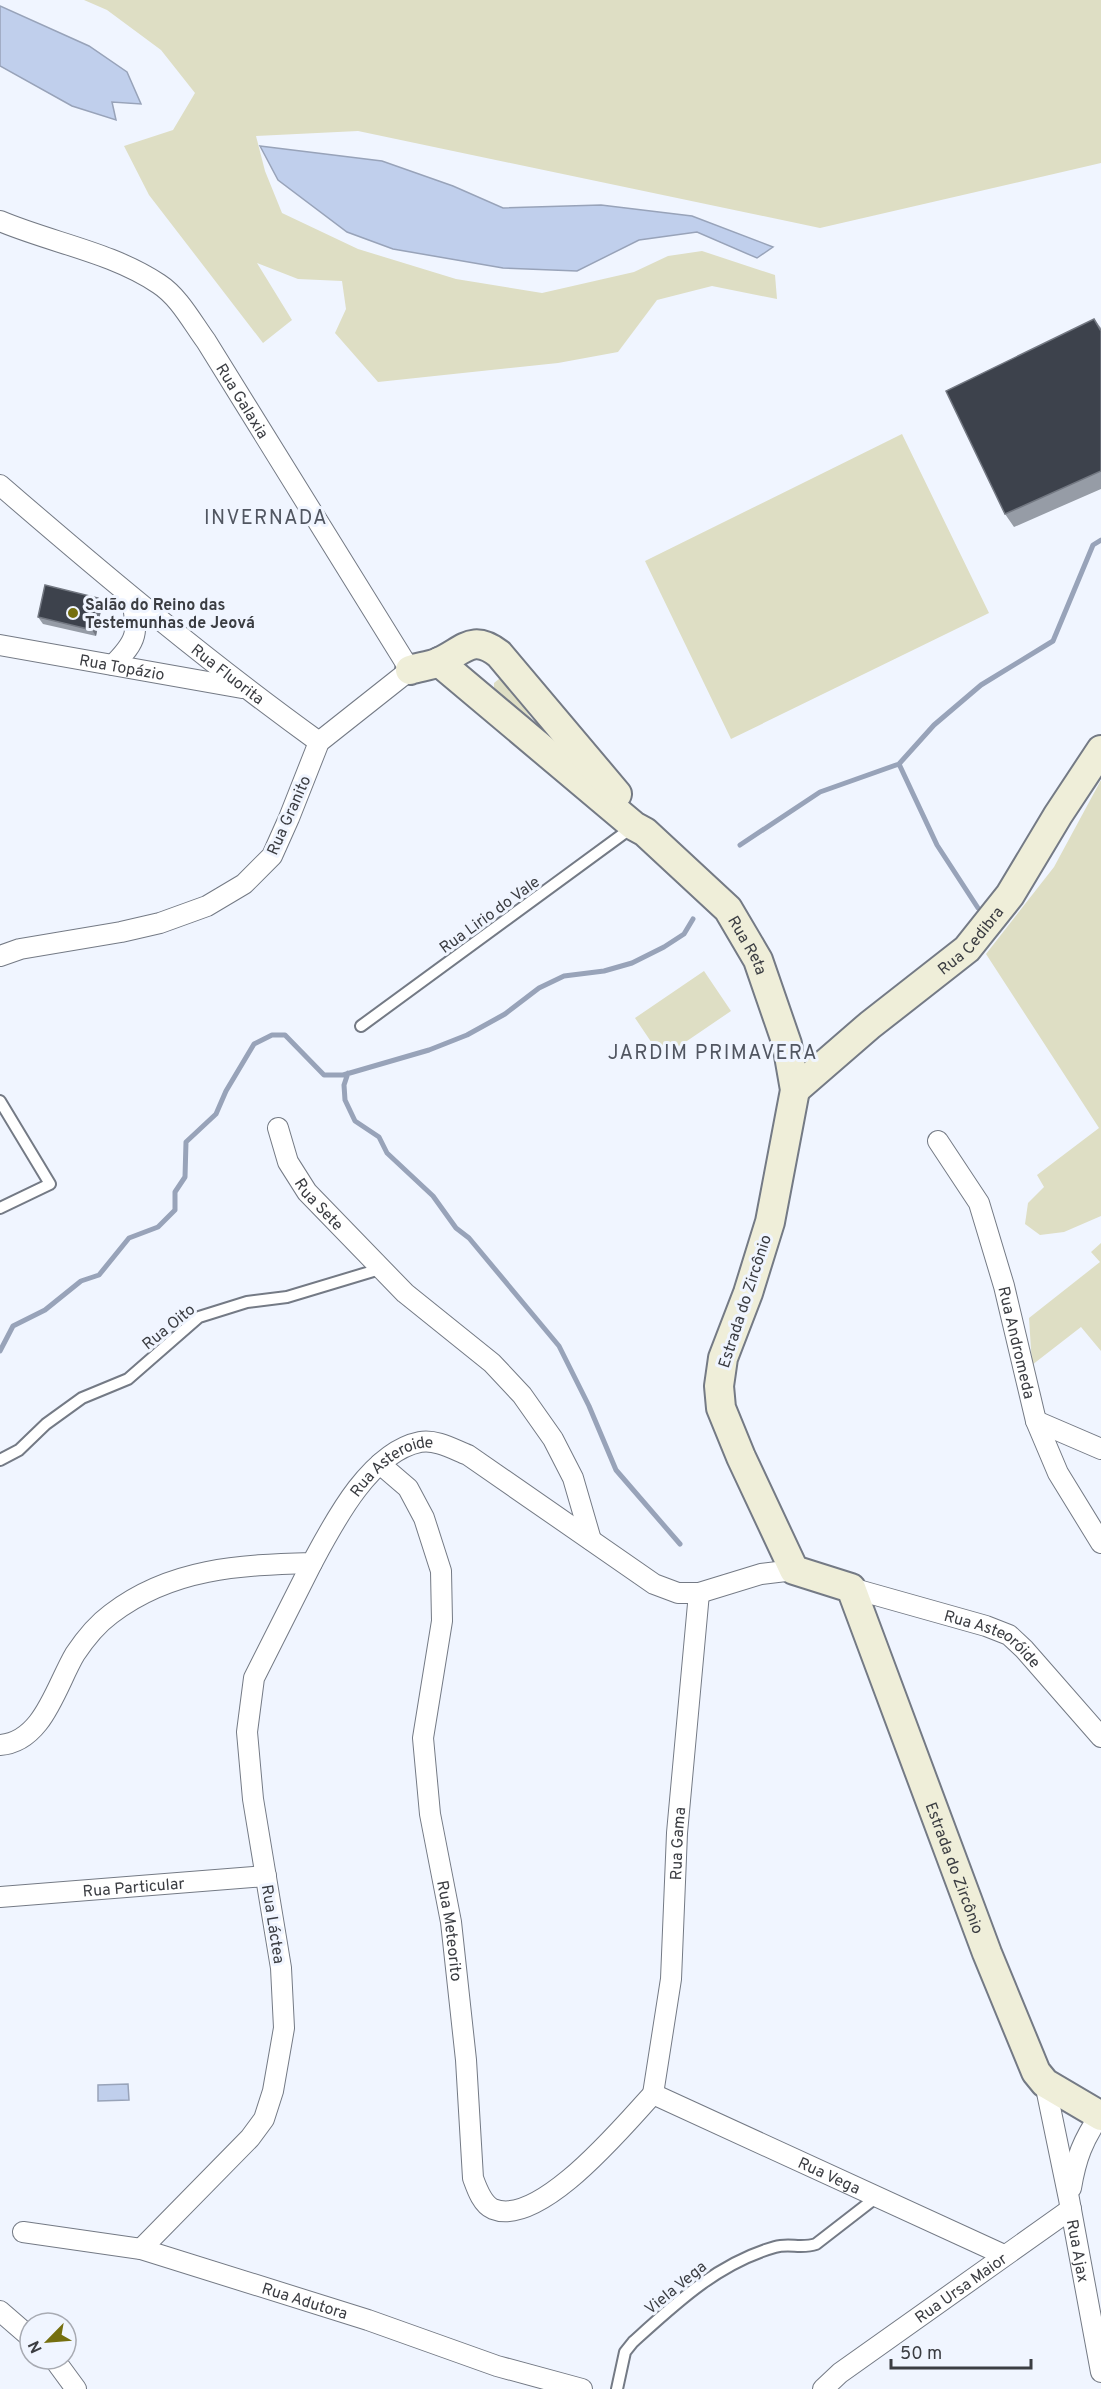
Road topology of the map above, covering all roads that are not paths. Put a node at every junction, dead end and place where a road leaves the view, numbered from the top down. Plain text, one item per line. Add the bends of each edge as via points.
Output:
1 (0, 221) edge
2 (0, 485) edge
3 (132, 599) junction
4 (0, 645) edge
5 (439, 662) junction
6 (113, 665) junction
7 (410, 670) junction
8 (244, 688) junction
9 (320, 742) junction
10 (1101, 750) edge
11 (640, 829) junction
12 (0, 956) edge
13 (362, 1026) dead end
14 (795, 1090) junction
15 (0, 1101) edge
16 (278, 1128) dead end
17 (938, 1141) dead end
18 (0, 1208) edge
19 (380, 1269) junction
20 (1036, 1421) junction
21 (1101, 1449) edge
22 (0, 1460) edge
23 (380, 1464) junction
24 (591, 1540) junction
25 (1101, 1543) edge
26 (312, 1563) junction
27 (794, 1570) junction
28 (851, 1588) junction
29 (699, 1593) junction
30 (1101, 1737) edge
31 (0, 1745) edge
32 (266, 1875) junction
33 (0, 1897) edge
34 (1045, 2083) junction
35 (653, 2094) junction
36 (1100, 2115) edge
37 (878, 2196) junction
38 (1070, 2204) junction
39 (23, 2232) dead end
40 (141, 2248) junction
41 (1004, 2255) junction
42 (0, 2311) edge
43 (18, 2327) edge
44 (63, 2371) edge
45 (1101, 2372) edge
46 (76, 2389) edge
47 (582, 2389) edge
48 (618, 2389) edge
49 (824, 2389) edge

1 - 7 street, Rua Galaxia via 128,268 160,285 180,306 206,341
2 - 3 street, Rua Fluorita
3 - 6 street via 135,638
3 - 8 street, Rua Fluorita
4 - 6 street, Rua Topázio
5 - 7 street, Rua Reta
5 - 11 street, Rua Reta
5 - 11 street, Rua Reta via 472,645 488,645 499,654 639,821
6 - 8 street, Rua Topázio
7 - 9 street, Rua Granito
8 - 9 street, Rua Fluorita
9 - 12 street, Rua Granito via 272,856 244,884 207,906 160,923
10 - 14 street, Rua Cedibra via 1010,895 967,949
11 - 13 lane, Rua Lirio do Vale
11 - 14 street, Rua Reta via 728,909 758,960 787,1044
14 - 27 street, Estrada do Zircônio via 770,1222 723,1358 718,1386 721,1408
15 - 18 lane via 50,1184
16 - 19 street, Rua Sete via 288,1162 307,1192
17 - 20 street, Rua Andromeda via 978,1203 1004,1286
19 - 22 lane, Rua Oito via 287,1297 247,1302 199,1317 128,1379 82,1398 46,1424 20,1450
19 - 24 street, Rua Sete via 492,1363 522,1395 553,1438 573,1478
20 - 21 street
20 - 25 street, Rua Andromeda via 1058,1473
23 - 24 street, Rua Asteroide via 402,1449 421,1442 436,1442 468,1455
23 - 26 street, Rua Asteroide via 360,1485
23 - 35 street, Rua Meteorito via 408,1488 424,1518 441,1571 442,1621 423,1738 430,1814 451,1922 466,2060 473,2178 480,2196 491,2208 510,2212 542,2200 581,2171
24 - 29 street, Rua Asteroide via 654,1584 678,1593
26 - 31 street via 203,1571 151,1590 111,1613 89,1634 75,1655 41,1720 12,1744
26 - 32 street, Rua Láctea via 254,1678 248,1732 253,1799
27 - 28 street, Rua Asteroide
27 - 29 street, Rua Asteroide via 761,1574
28 - 30 street, Rua Asteoróide via 1009,1635
28 - 34 street, Estrada do Zircônio via 987,1953 1032,2064
29 - 35 street, Rua Gama via 677,1833 671,1979
32 - 33 street, Rua Particular
32 - 40 street, Rua Láctea via 281,1968 284,2028 264,2119
34 - 36 street, Estrada do Zircônio
34 - 38 street, Rua Ajax
35 - 37 street, Rua Vega
36 - 38 street, Rua Ajax via 1083,2141 1074,2166
37 - 41 street, Rua Vega
37 - 48 lane, Viela Vega via 816,2244 776,2247 710,2276 633,2342 625,2352
38 - 41 street, Rua Ursa Maior
38 - 45 street, Rua Ajax
39 - 40 street, Rua Adutora
40 - 47 street, Rua Adutora via 368,2320 497,2366
41 - 49 street, Rua Ursa Maior via 840,2373
42 - 43 street
44 - 46 street

